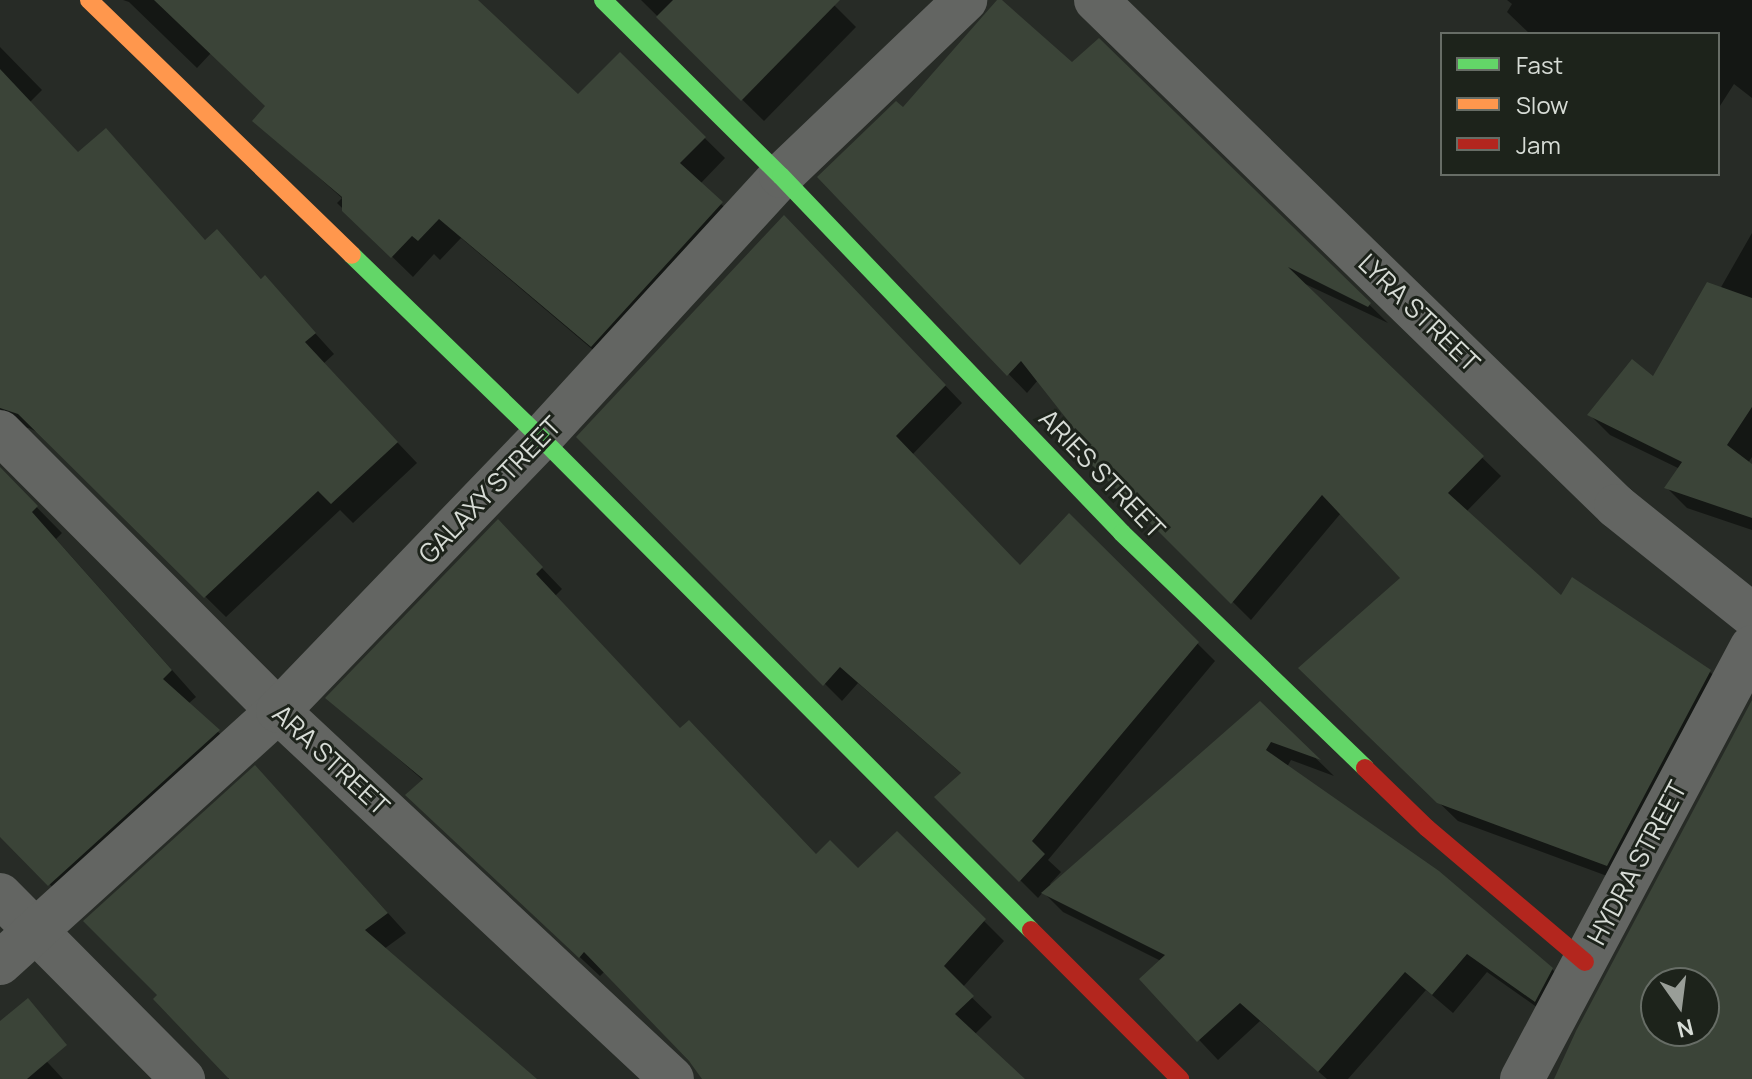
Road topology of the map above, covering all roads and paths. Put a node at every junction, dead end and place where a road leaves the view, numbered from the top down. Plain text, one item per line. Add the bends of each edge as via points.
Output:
1 (89, 0) edge
2 (603, 0) edge
3 (965, 0) edge
4 (1096, 0) edge
5 (781, 176) junction
6 (0, 432) edge
7 (541, 438) junction
8 (1752, 615) edge
9 (1752, 647) edge
10 (278, 711) junction
11 (0, 895) edge
12 (35, 929) junction
13 (1585, 962) junction
14 (0, 963) edge
15 (183, 1079) edge
16 (672, 1079) edge
17 (1180, 1079) edge
18 (1522, 1079) edge

1 - 7 street
2 - 5 street, ARIES STREET
3 - 5 street, GALAXY STREET
4 - 8 street, LYRA STREET via 1616,506
5 - 7 street, GALAXY STREET
5 - 13 street, ARIES STREET via 1122,533 1427,828
6 - 10 street, ARA STREET
7 - 10 street, GALAXY STREET
7 - 17 street
9 - 13 street, HYDRA STREET
10 - 12 street, GALAXY STREET
10 - 16 street, ARA STREET
11 - 12 street
12 - 14 street, GALAXY STREET
12 - 15 street
13 - 18 street, HYDRA STREET

